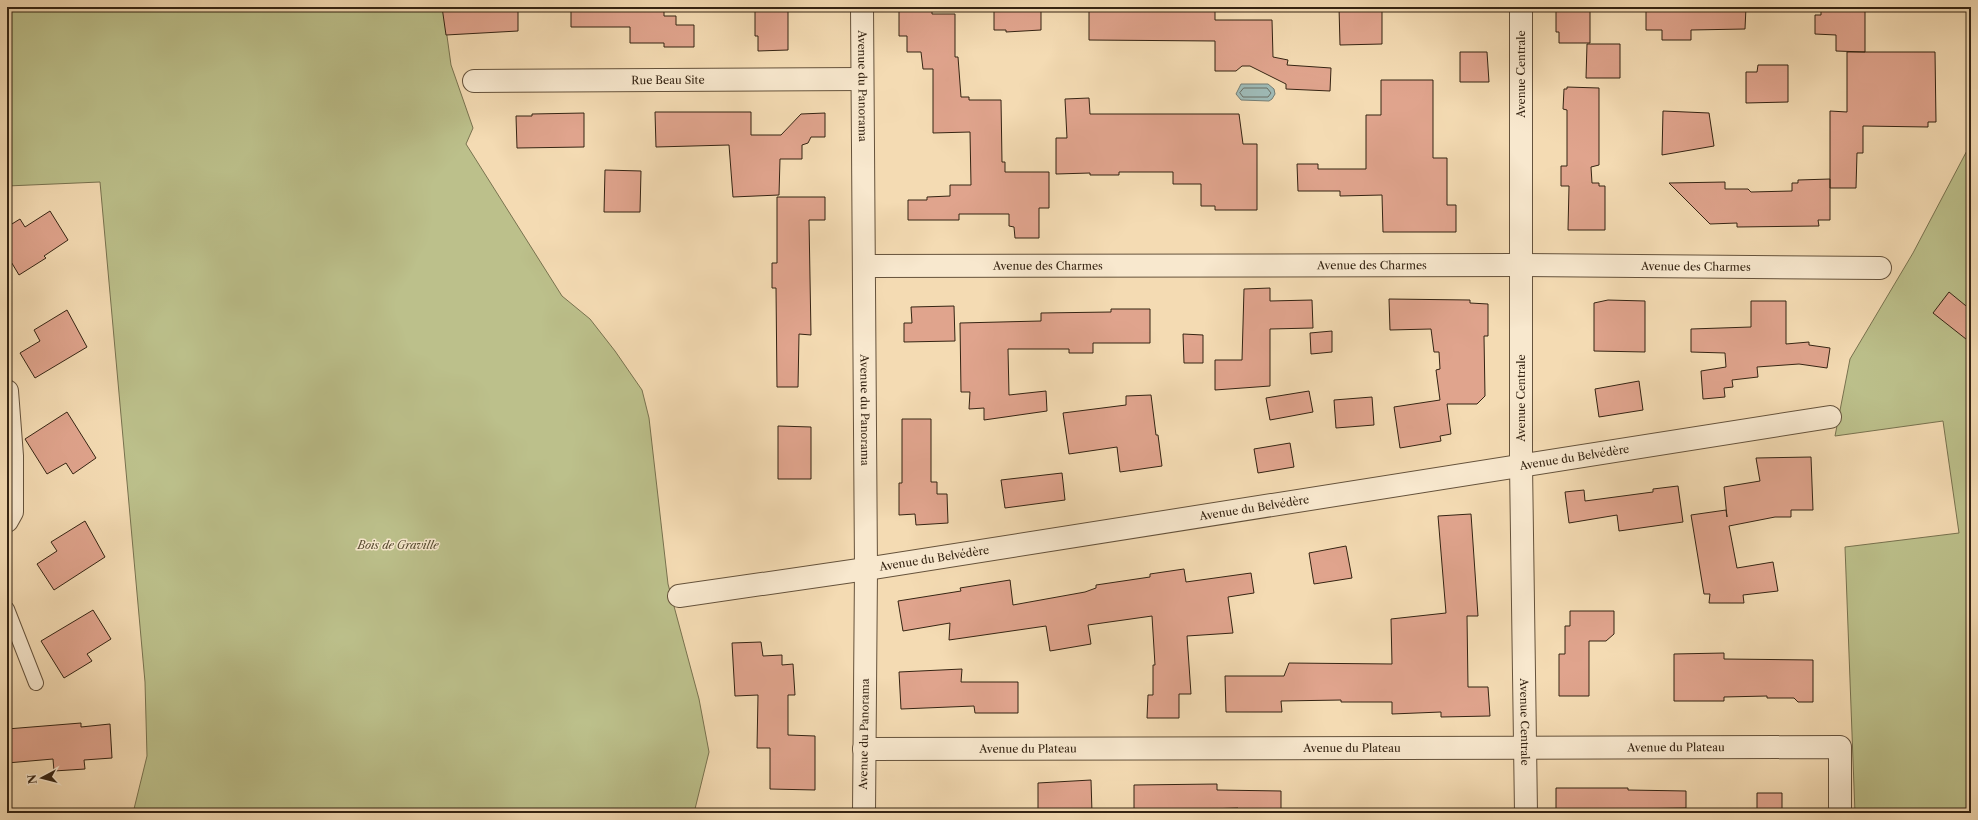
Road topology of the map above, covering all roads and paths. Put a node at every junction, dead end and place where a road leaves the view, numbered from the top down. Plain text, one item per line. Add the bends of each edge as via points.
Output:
1 (862, 7) edge
2 (1521, 7) edge
3 (862, 78) junction
4 (474, 81) dead end
5 (1522, 265) junction
6 (864, 266) junction
7 (1880, 268) dead end
8 (7, 391) edge
9 (1830, 417) dead end
10 (1522, 465) junction
11 (7, 521) edge
12 (866, 569) junction
13 (678, 596) dead end
14 (7, 609) edge
15 (36, 683) dead end
16 (1526, 749) junction
17 (864, 750) junction
18 (864, 813) edge
19 (1526, 813) edge
20 (1840, 813) edge

1 - 3 street, Avenue du Panorama
2 - 5 street, Avenue Centrale
3 - 4 street, Rue Beau Site
3 - 6 street, Avenue du Panorama
5 - 6 street, Avenue des Charmes
5 - 7 street, Avenue des Charmes
5 - 10 street, Avenue Centrale
6 - 12 street, Avenue du Panorama
8 - 11 street via 12,456 12,512
9 - 10 street, Avenue du Belvédère
10 - 12 street, Avenue du Belvédère
10 - 16 street, Avenue Centrale
12 - 13 street, Avenue du Belvédère
12 - 17 street, Avenue du Panorama
14 - 15 lane
16 - 17 street, Avenue du Plateau
16 - 19 street, Avenue Centrale
16 - 20 street, Avenue du Plateau via 1840,747
17 - 18 street, Avenue du Panorama

